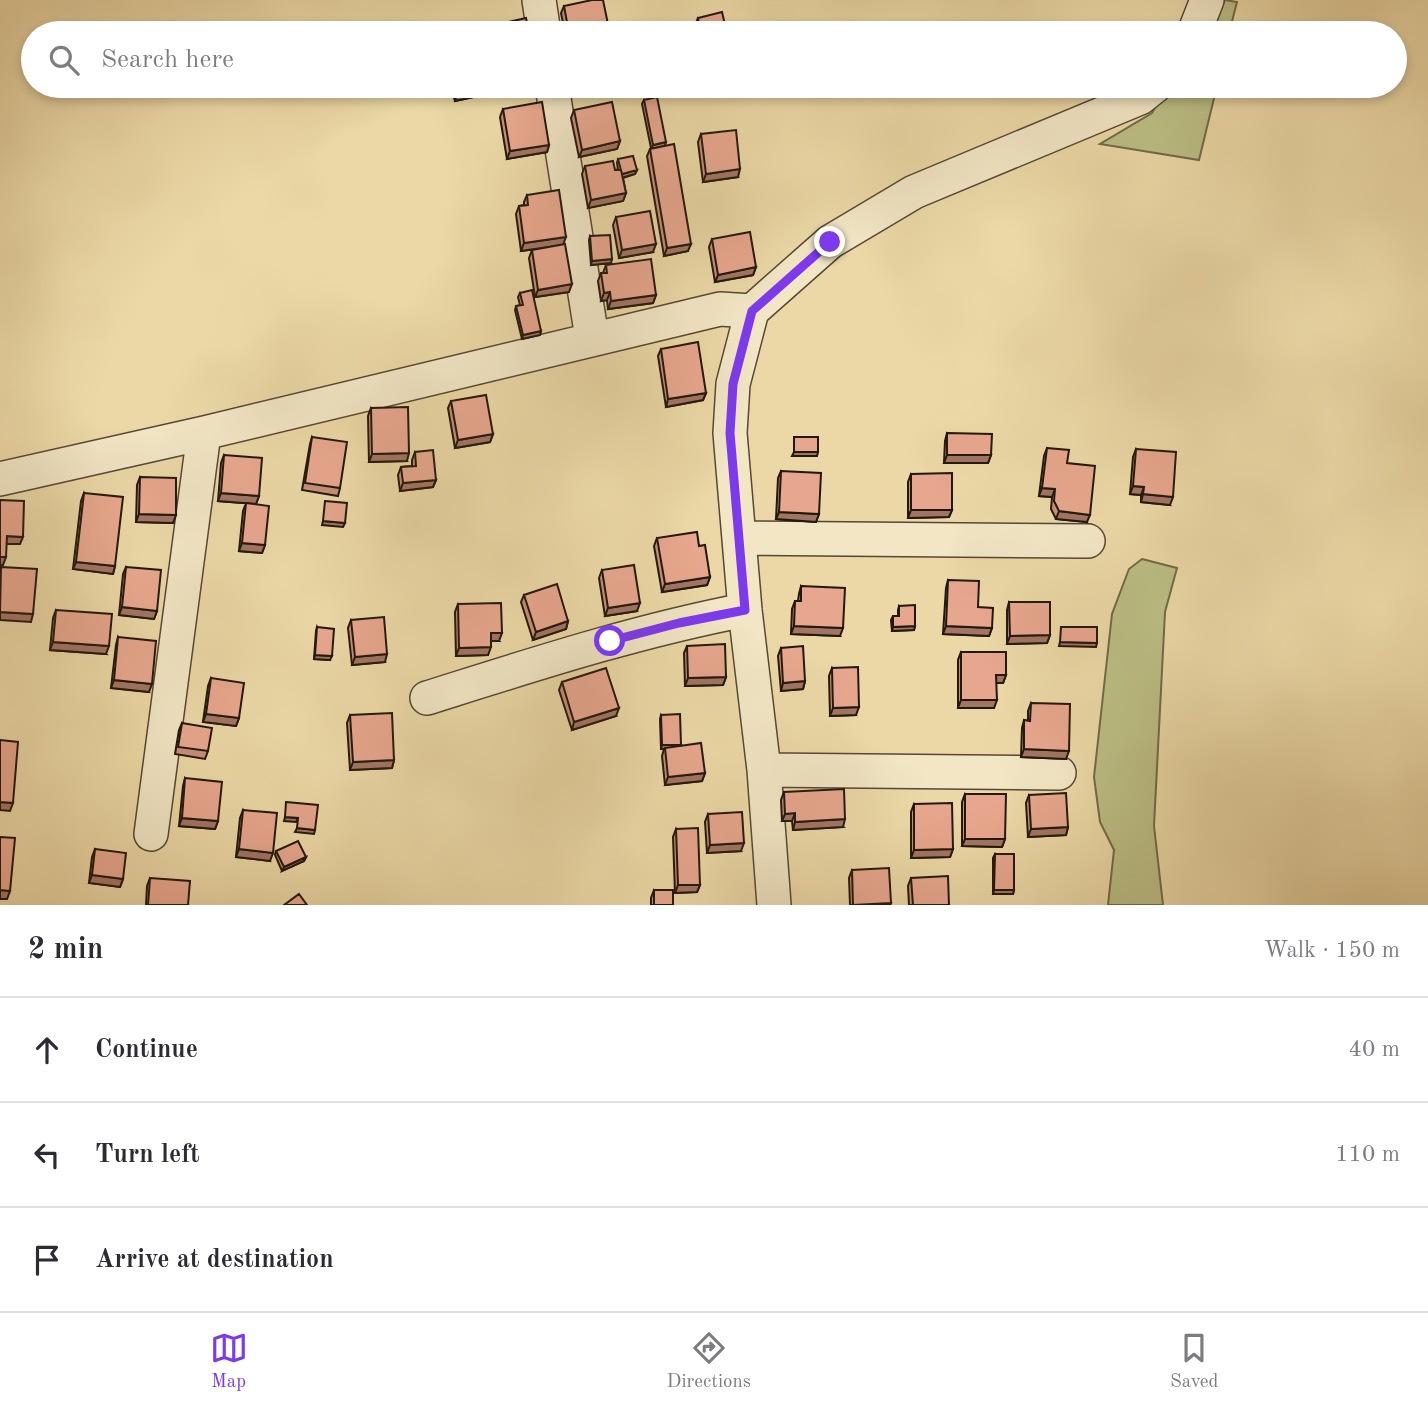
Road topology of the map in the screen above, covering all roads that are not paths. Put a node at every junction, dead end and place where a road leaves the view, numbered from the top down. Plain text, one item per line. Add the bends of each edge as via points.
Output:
1 (539, 0) edge
2 (1207, 0) edge
3 (542, 21) edge
4 (1199, 21) edge
5 (554, 98) edge
6 (1140, 98) edge
7 (752, 311) junction
8 (592, 338) junction
9 (204, 433) junction
10 (0, 479) edge
11 (739, 538) junction
12 (1088, 541) dead end
13 (745, 610) junction
14 (427, 698) dead end
15 (764, 770) junction
16 (1059, 773) dead end
17 (151, 834) dead end
18 (774, 905) edge

1 - 3 street
2 - 4 street
5 - 8 street
6 - 7 street via 914,192 830,242
7 - 8 street via 720,309
7 - 11 street via 733,384
8 - 9 street
9 - 10 street
9 - 17 street
11 - 12 street
11 - 13 street
13 - 14 street via 610,641
13 - 15 street
15 - 16 street
15 - 18 street

